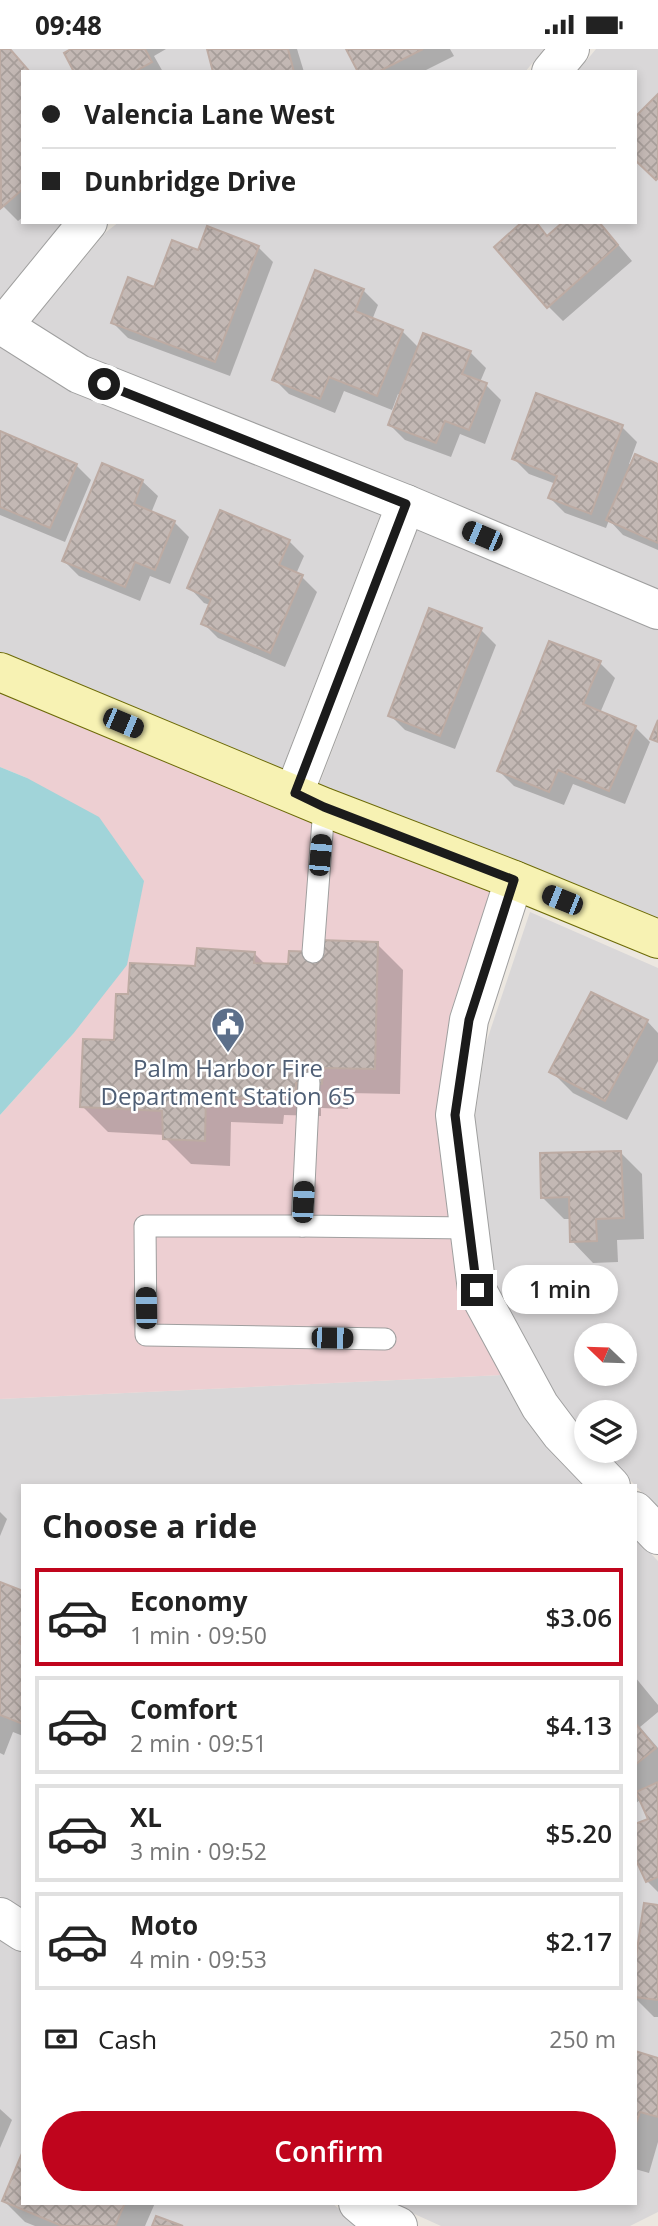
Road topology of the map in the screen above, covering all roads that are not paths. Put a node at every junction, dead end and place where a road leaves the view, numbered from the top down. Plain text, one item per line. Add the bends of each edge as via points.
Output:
1 (570, 49) edge
2 (553, 70) edge
3 (86, 224) edge
4 (406, 504) junction
5 (658, 610) edge
6 (0, 673) edge
7 (309, 800) junction
8 (514, 880) junction
9 (658, 939) edge
10 (313, 952) dead end
11 (309, 1083) dead end
12 (302, 1226) junction
13 (469, 1228) junction
14 (385, 1339) dead end
15 (609, 1484) edge
16 (637, 1513) edge
17 (658, 1535) edge
18 (0, 1917) edge
19 (21, 1931) edge
20 (360, 2205) edge
21 (398, 2226) edge

1 - 2 street
3 - 4 street via 3,326 79,373
4 - 5 street
4 - 7 street
6 - 7 street
7 - 8 street
7 - 10 lane
8 - 9 street
8 - 13 street via 469,1020 455,1115
11 - 12 lane
12 - 13 lane
12 - 14 lane via 145,1226 146,1335
13 - 15 street via 477,1290 540,1406
16 - 17 street
18 - 19 street
20 - 21 street

